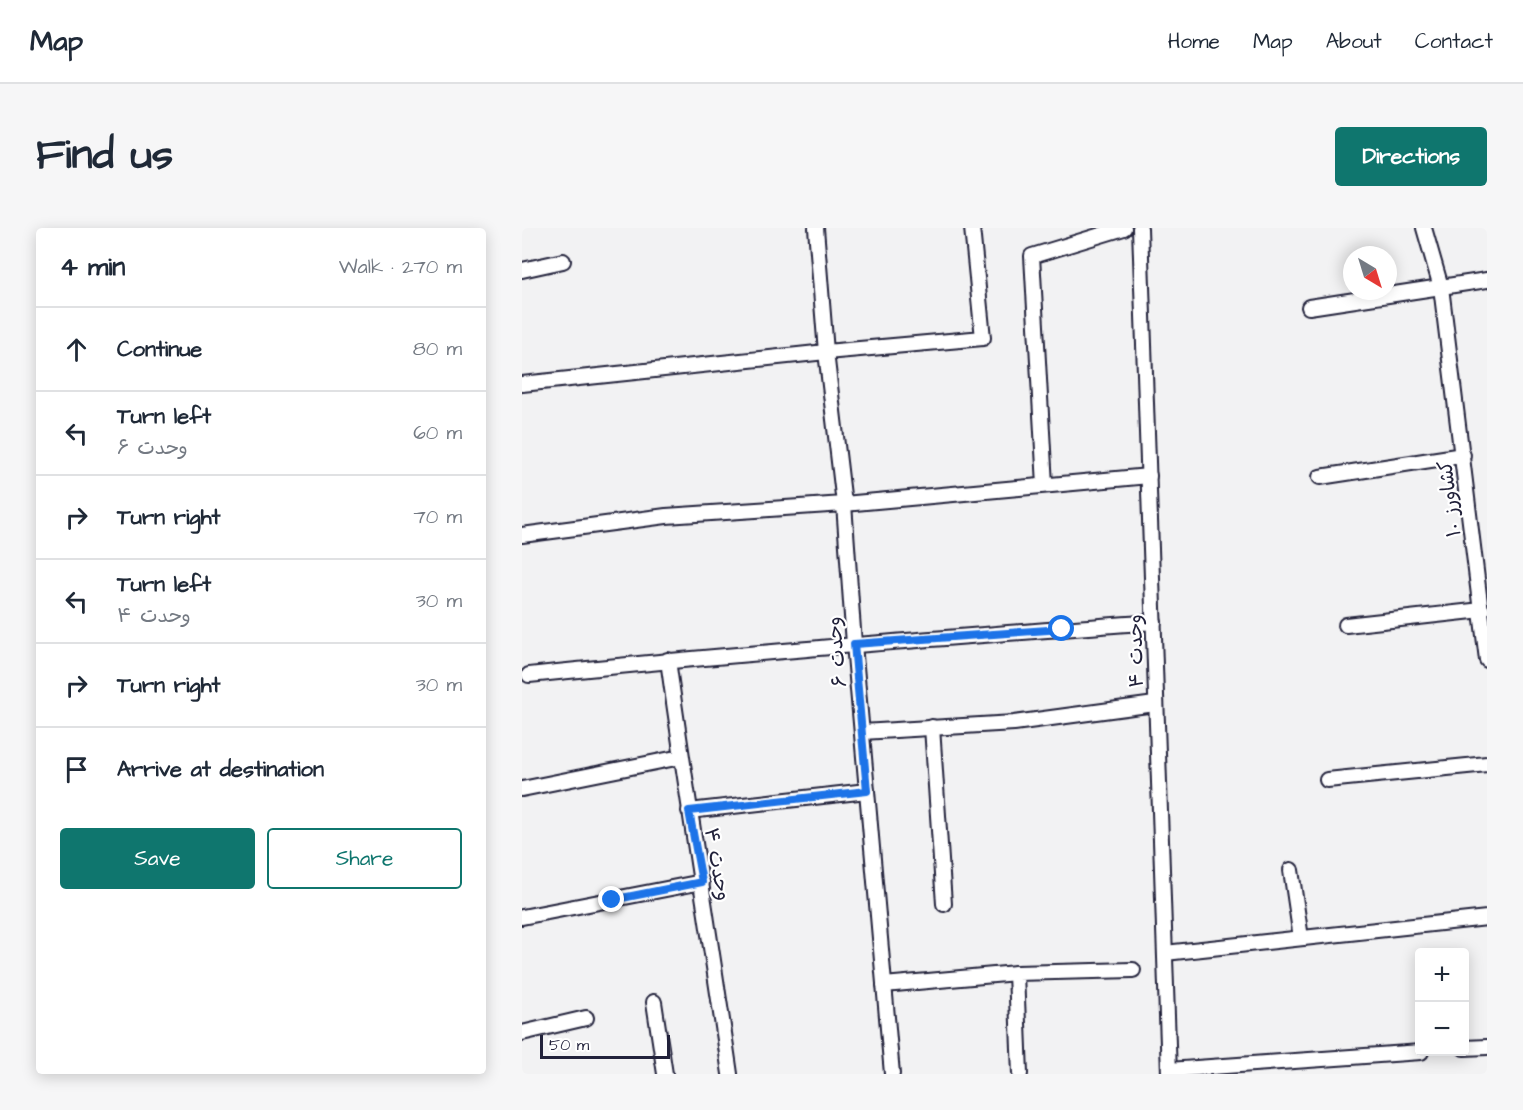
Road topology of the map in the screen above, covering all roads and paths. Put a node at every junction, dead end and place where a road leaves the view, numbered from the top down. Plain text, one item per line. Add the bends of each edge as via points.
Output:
1 (816, 228) edge
2 (972, 228) edge
3 (1124, 228) edge
4 (1140, 228) edge
5 (1425, 228) edge
6 (563, 261) dead end
7 (522, 270) edge
8 (1487, 280) edge
9 (1441, 287) junction
10 (1309, 307) dead end
11 (826, 352) junction
12 (522, 384) edge
13 (1463, 455) junction
14 (1149, 476) junction
15 (1320, 477) dead end
16 (1045, 485) junction
17 (844, 504) junction
18 (522, 535) edge
19 (1482, 610) junction
20 (1154, 622) junction
21 (1346, 625) dead end
22 (854, 644) junction
23 (668, 660) junction
24 (1487, 660) edge
25 (529, 675) dead end
26 (1155, 704) junction
27 (932, 727) junction
28 (862, 732) junction
29 (681, 757) junction
30 (1487, 764) edge
31 (1327, 780) dead end
32 (522, 789) edge
33 (867, 791) junction
34 (689, 811) junction
35 (1291, 870) dead end
36 (702, 882) junction
37 (944, 904) dead end
38 (522, 917) edge
39 (1487, 918) edge
40 (1301, 938) junction
41 (1165, 953) junction
42 (1133, 970) dead end
43 (1016, 973) junction
44 (885, 985) junction
45 (654, 1002) dead end
46 (586, 1018) dead end
47 (522, 1033) edge
48 (1487, 1047) edge
49 (1469, 1048) edge
50 (1415, 1052) edge
51 (1169, 1072) edge
52 (665, 1074) edge
53 (730, 1074) edge
54 (892, 1074) edge
55 (1020, 1074) edge

1 - 11 street, وحدت ۶
2 - 11 street via 983,338
3 - 16 street via 1032,256
4 - 14 street, وحدت ۴
5 - 9 street, کشاورز ۱۰
6 - 7 street
8 - 9 street
9 - 10 street
9 - 13 street, کشاورز ۱۰
11 - 12 street
11 - 17 street, وحدت ۶
13 - 15 street
13 - 19 street, کشاورز ۱۰
14 - 16 street
14 - 20 street, وحدت ۴
16 - 17 street
17 - 18 street via 666,516
17 - 22 street, وحدت ۶
19 - 21 street
19 - 24 street, کشاورز ۱۰
20 - 22 street
20 - 26 street, وحدت ۴
22 - 23 street
22 - 28 street, وحدت ۶
23 - 25 street
23 - 29 street, وحدت ۴
26 - 27 street via 1014,723
26 - 41 street, وحدت ۴
27 - 28 street
27 - 37 street
28 - 33 street, وحدت ۶
29 - 32 street
29 - 34 street, وحدت ۴
30 - 31 street
33 - 34 street
33 - 44 street, وحدت ۶
34 - 36 street, وحدت ۴
35 - 40 street
36 - 38 street
36 - 53 street, وحدت ۴
39 - 40 street
40 - 41 street
41 - 51 street, وحدت ۴
42 - 43 street
43 - 44 street
43 - 55 street
44 - 54 street, وحدت ۶
45 - 52 street
46 - 47 street
48 - 49 street
50 - 51 street

